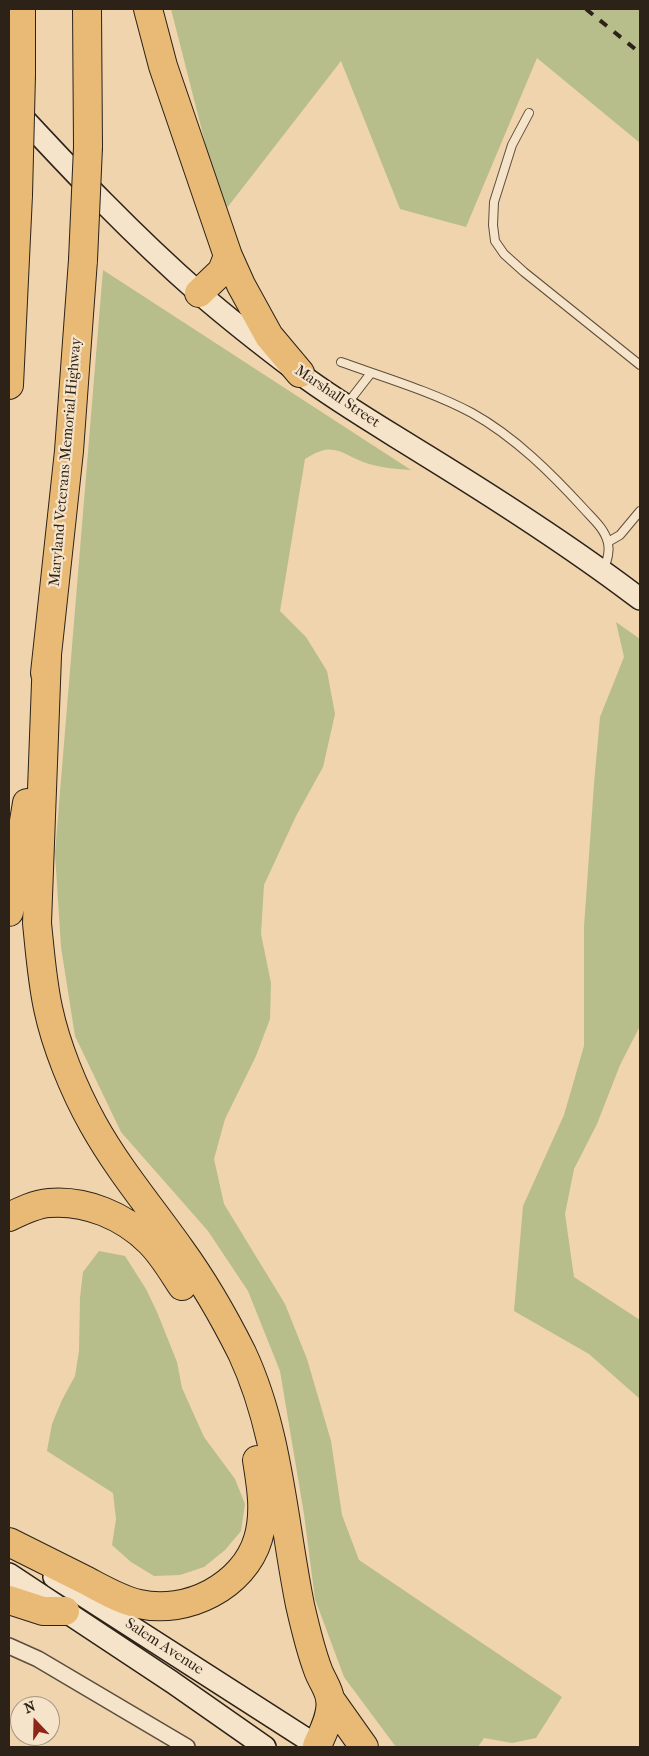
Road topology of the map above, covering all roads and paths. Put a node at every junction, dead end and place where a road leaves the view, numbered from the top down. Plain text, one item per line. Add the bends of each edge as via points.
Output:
1 (22, 9) edge
2 (87, 9) edge
3 (148, 9) edge
4 (9, 103) edge
5 (530, 113) dead end
6 (17, 237) junction
7 (228, 256) junction
8 (9, 278) edge
9 (199, 293) junction
10 (341, 362) dead end
11 (640, 365) edge
12 (371, 372) junction
13 (300, 373) junction
14 (9, 385) edge
15 (347, 404) junction
16 (640, 511) edge
17 (608, 542) junction
18 (603, 570) junction
19 (640, 599) edge
20 (48, 656) junction
21 (9, 912) edge
22 (9, 1217) edge
23 (9, 1542) edge
24 (9, 1548) edge
25 (9, 1574) edge
26 (9, 1600) edge
27 (65, 1611) junction
28 (9, 1646) edge
29 (330, 1699) junction
30 (186, 1747) edge
31 (265, 1747) edge
32 (317, 1747) edge
33 (364, 1747) edge

1 - 6 highway, bridge
2 - 20 highway, Maryland Veterans Memorial Highway, bridge via 88,147 83,260 69,451
3 - 7 highway via 166,75
4 - 9 main road, Marshall Street via 61,160
5 - 11 lane via 512,145 494,202 495,242 524,272
6 - 8 highway
6 - 14 highway
7 - 9 highway via 222,271
7 - 13 highway via 269,336
9 - 13 main road, Marshall Street
10 - 12 lane
12 - 15 lane
12 - 17 lane via 472,413 512,441 562,485 602,529
13 - 15 main road, Marshall Street
15 - 18 main road, Marshall Street
16 - 17 lane via 620,535
17 - 18 lane
18 - 19 main road, Marshall Street
20 - 21 highway, Maryland Veterans Memorial Highway
20 - 29 highway via 38,923 48,1009 76,1089 93,1123 112,1156 203,1284 243,1356 261,1403 274,1452 309,1643
22 - 23 highway via 48,1203 72,1204 113,1215 150,1242 189,1296 224,1361 256,1455 263,1495 258,1540 248,1560 219,1590 183,1604 140,1604 119,1597
24 - 32 main road, Salem Avenue
25 - 27 main road, Salem Avenue
26 - 27 highway via 43,1611
27 - 31 main road, Salem Avenue
28 - 30 street via 38,1659
29 - 32 highway via 329,1716
29 - 33 highway

